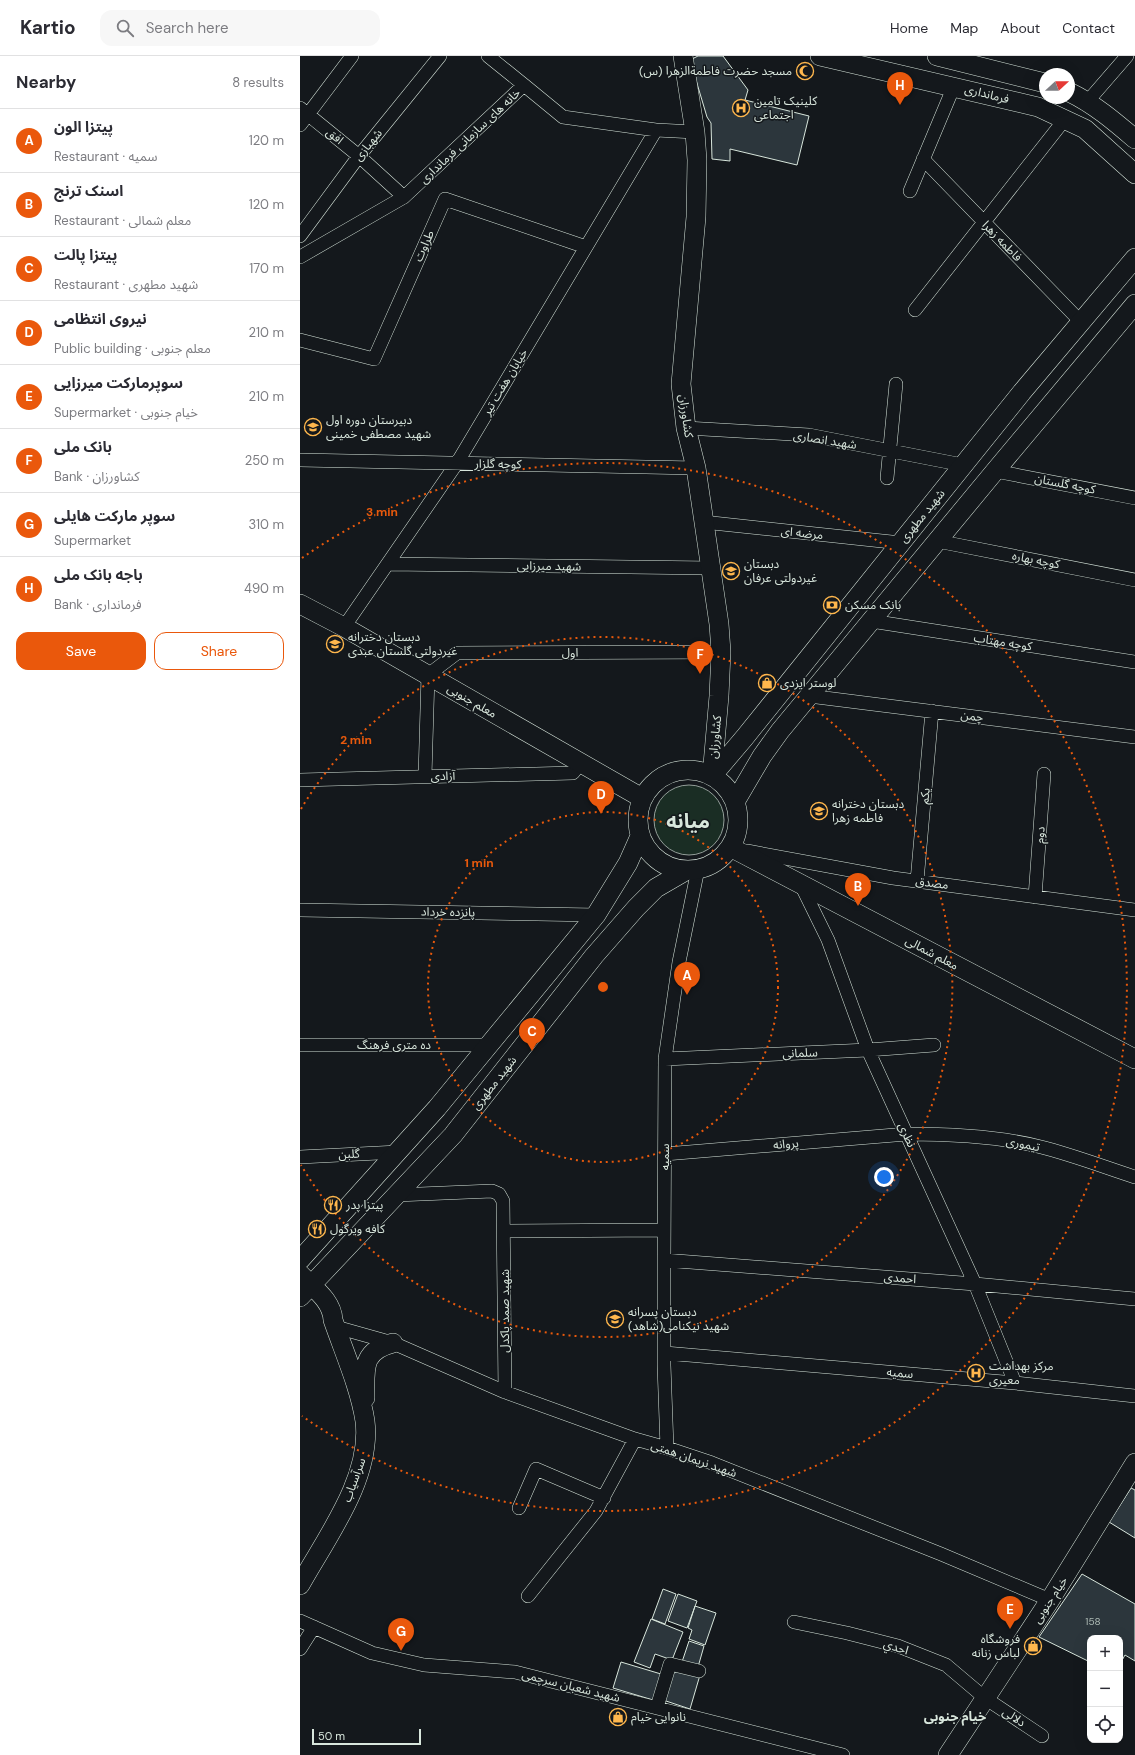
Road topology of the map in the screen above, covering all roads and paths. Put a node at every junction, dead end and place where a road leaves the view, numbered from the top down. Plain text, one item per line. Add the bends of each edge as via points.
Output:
1 (352, 56) edge
2 (440, 56) edge
3 (488, 56) edge
4 (683, 56) edge
5 (820, 56) edge
6 (937, 56) edge
7 (1127, 56) edge
8 (963, 59) edge
9 (1039, 81) edge
10 (524, 86) junction
11 (954, 86) junction
12 (1075, 95) edge
13 (1088, 101) junction
14 (304, 111) edge
15 (1065, 119) junction
16 (300, 125) edge
17 (656, 130) junction
18 (695, 132) junction
19 (1135, 139) edge
20 (359, 156) junction
21 (923, 159) junction
22 (1135, 174) edge
23 (910, 191) dead end
24 (404, 197) junction
25 (983, 221) junction
26 (300, 236) edge
27 (586, 247) junction
28 (300, 257) edge
29 (1135, 258) edge
30 (1135, 304) edge
31 (915, 310) dead end
32 (1081, 322) junction
33 (300, 340) edge
34 (896, 384) dead end
35 (686, 428) junction
36 (890, 451) junction
37 (300, 460) edge
38 (457, 463) junction
39 (963, 465) junction
40 (696, 468) junction
41 (995, 470) junction
42 (887, 478) dead end
43 (1135, 498) edge
44 (703, 522) junction
45 (936, 541) junction
46 (901, 543) junction
47 (388, 564) junction
48 (711, 568) junction
49 (1135, 580) edge
50 (300, 604) edge
51 (871, 621) junction
52 (344, 627) junction
53 (721, 652) junction
54 (1135, 662) edge
55 (428, 675) junction
56 (809, 696) junction
57 (932, 711) junction
58 (1135, 737) edge
59 (581, 763) junction
60 (1044, 774) dead end
61 (425, 776) junction
62 (712, 776) junction
63 (300, 780) edge
64 (642, 798) junction
65 (735, 802) junction
66 (640, 836) junction
67 (730, 847) junction
68 (692, 870) junction
69 (917, 881) junction
70 (802, 885) junction
71 (1035, 897) junction
72 (300, 910) edge
73 (1135, 910) edge
74 (596, 915) junction
75 (300, 1045) edge
76 (489, 1045) junction
77 (934, 1045) dead end
78 (868, 1050) junction
79 (666, 1059) junction
80 (1135, 1059) edge
81 (907, 1134) junction
82 (398, 1152) junction
83 (665, 1154) junction
84 (300, 1157) edge
85 (1135, 1177) edge
86 (396, 1195) junction
87 (664, 1230) junction
88 (504, 1231) junction
89 (300, 1260) edge
90 (664, 1260) junction
91 (975, 1284) junction
92 (306, 1286) edge
93 (1135, 1299) edge
94 (335, 1324) junction
95 (393, 1343) junction
96 (665, 1352) junction
97 (1015, 1383) junction
98 (505, 1392) junction
99 (1135, 1396) edge
100 (365, 1422) junction
101 (635, 1439) junction
102 (667, 1448) junction
103 (1135, 1462) edge
104 (604, 1498) junction
105 (519, 1508) dead end
106 (300, 1585) edge
107 (528, 1596) dead end
108 (1050, 1600) junction
109 (300, 1621) edge
110 (794, 1622) dead end
111 (314, 1627) junction
112 (300, 1649) edge
113 (699, 1672) dead end
114 (985, 1698) junction
115 (657, 1708) junction
116 (1042, 1736) dead end
117 (843, 1755) edge
118 (948, 1755) edge

1 - 14 street
2 - 20 street, شهبازی
3 - 10 street
4 - 18 main road, کشاورزان
5 - 11 main road, فرمانداری
6 - 8 main road, فرمانداری
7 - 13 street
8 - 9 main road, فرمانداری
8 - 11 main road
10 - 17 street, خانه های سازمانی فرمانداری via 562,117
10 - 24 street, خانه های سازمانی فرمانداری
11 - 15 main road, فرمانداری via 1038,107
11 - 21 street
12 - 13 main road
13 - 19 main road
14 - 16 street
14 - 20 street, افق
15 - 22 main road, فرمانداری via 1084,129
15 - 25 street
17 - 18 street, خانه های سازمانی فرمانداری
17 - 27 street, خیابان هفت تیر
18 - 35 main road, کشاورزان via 696,217 682,384
20 - 24 street, افق
20 - 26 street, شهبازی
21 - 23 street
21 - 25 street, فاطمه زهرا
24 - 28 street, خانه های سازمانی فرمانداری
25 - 31 street
25 - 32 street, فاطمه زهرا
27 - 33 street, طراوت via 445,199 374,359
27 - 38 street, خیابان هفت تیر
29 - 32 main road, شهید مطهری
30 - 41 main road
32 - 39 main road, شهید مطهری
34 - 36 street
35 - 36 street, شهید انصاری via 808,435
35 - 40 main road, کشاورزان
36 - 39 street, شهید انصاری
36 - 42 street
37 - 38 street, کوچه گلزار
38 - 40 street, کوچه گلزار
38 - 47 street, خیابان هفت تیر
39 - 46 main road, شهید مطهری
40 - 44 main road, کشاورزان
41 - 43 street, کوچه گلستان
41 - 45 main road
44 - 46 street, مرضه ای
44 - 48 main road, کشاورزان
45 - 49 street, کوچه بهاره
45 - 51 main road
46 - 62 main road, شهید مطهری
47 - 48 street, شهید میرزایی
47 - 52 street, خیابان هفت تیر
48 - 53 main road, کشاورزان
50 - 52 main road, معلم جنوبی
51 - 54 street, کوچه مهتاب
51 - 56 main road
52 - 55 main road, معلم جنوبی
53 - 55 street, اول via 457,653
53 - 62 main road, کشاورزان via 720,696
55 - 59 main road, معلم جنوبی
55 - 61 street
56 - 57 street, چمن
56 - 65 main road via 762,756
57 - 58 street, چمن
57 - 69 street, یکم
59 - 61 street, آزادی via 573,773
59 - 64 main road, معلم جنوبی
60 - 71 street, دوم
61 - 63 street, آزادی
62 - 64 main road via 696,770 670,773 651,785
62 - 65 main road via 729,791
64 - 66 main road via 638,811
65 - 67 main road via 738,825
66 - 68 main road via 647,849 658,860 672,868
66 - 74 main road via 628,863
67 - 68 main road via 721,858 710,865
67 - 69 street, مصدق
67 - 70 main road, معلم شمالی
68 - 79 street, سمیه
68 - 86 main road, شهید مطهری via 656,888 636,908 594,956 453,1135
69 - 71 street, مصدق
70 - 78 street, نظری via 828,940
70 - 80 main road, معلم شمالی
71 - 73 street, مصدق
72 - 74 street, پانزده خرداد
74 - 76 main road
75 - 76 street, ده متری فرهنگ
76 - 82 main road
77 - 78 street, سلمانی
78 - 79 street, سلمانی
78 - 81 street, نظری
79 - 83 street, سمیه
81 - 83 street, پروانه
81 - 85 street, تیموری via 983,1137 1040,1147
81 - 91 street, نظری
82 - 84 street, گلبن
82 - 89 main road
83 - 87 street, سمیه
86 - 88 street, شهید صمد پاکدل via 492,1191 499,1194 502,1201
86 - 92 main road, شهید مطهری
87 - 88 street
87 - 90 street, سمیه
88 - 98 street, شهید صمد پاکدل
90 - 91 street, احمدی
90 - 96 street, سمیه
91 - 93 street, احمدی
91 - 97 street, نظری
92 - 94 main road, سرآسیاب via 319,1292 333,1312
94 - 95 street, شهید نریمان همتی
94 - 100 main road, سرآسیاب
95 - 98 street, شهید نریمان همتی
95 - 100 main road via 378,1346 369,1356 365,1373
96 - 97 street, سميه
96 - 102 street, سمیه
97 - 99 street, سميه
98 - 101 street, شهید نریمان همتی
100 - 106 main road, سرآسیاب via 364,1456 350,1497
101 - 102 street, شهید نریمان همتی
101 - 104 street
102 - 108 street, شهید نریمان همتی via 941,1554
103 - 108 main road, خیام جنوبی
104 - 105 street via 536,1469
104 - 107 street via 596,1512
108 - 114 main road, خیام جنوبی
109 - 111 street, شهید شعبان سرچمی
110 - 114 street, احدي via 898,1646 946,1665
111 - 112 street
111 - 115 street, شهید شعبان سرچمی via 372,1653 424,1665 515,1672
113 - 115 street via 670,1664
114 - 116 street, دلالی
114 - 118 main road, خیام جنوبی
115 - 117 street, شهید شعبان سرچمی

